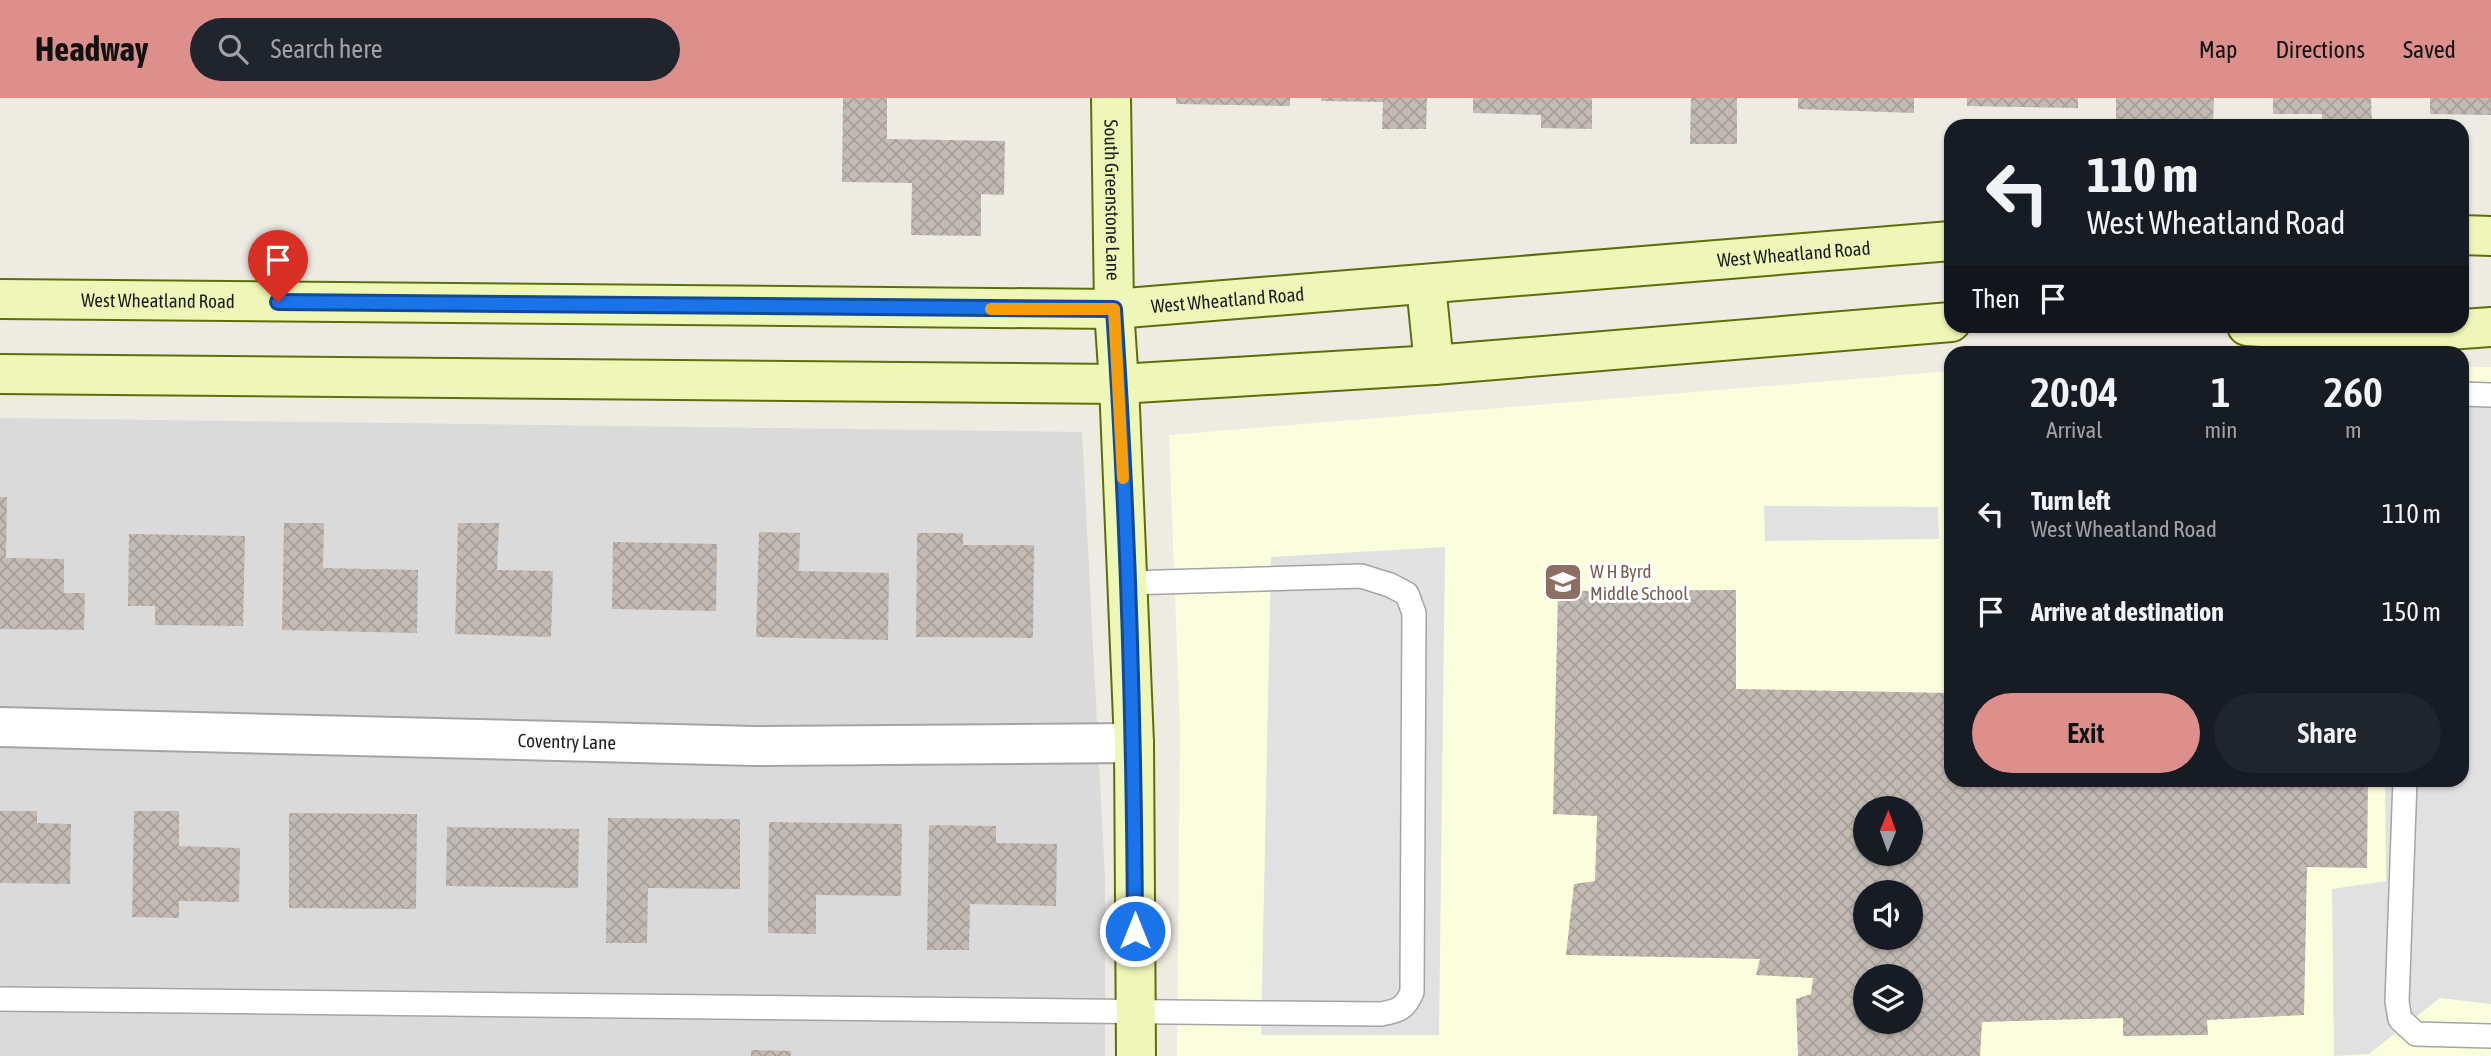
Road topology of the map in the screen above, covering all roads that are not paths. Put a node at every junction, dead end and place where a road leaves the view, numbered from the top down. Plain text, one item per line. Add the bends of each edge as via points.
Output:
1 (1111, 98) edge
2 (2469, 235) edge
3 (2491, 236) edge
4 (1944, 242) edge
5 (1426, 285) junction
6 (0, 299) edge
7 (1114, 309) junction
8 (1944, 323) edge
9 (2491, 327) edge
10 (2469, 329) edge
11 (2349, 333) edge
12 (2406, 333) edge
13 (1434, 365) junction
14 (0, 374) edge
15 (1119, 384) junction
16 (2469, 394) edge
17 (2491, 395) edge
18 (1127, 583) junction
19 (0, 727) edge
20 (1134, 743) junction
21 (2405, 787) edge
22 (0, 999) edge
23 (1136, 1012) junction
24 (2491, 1036) edge
25 (1136, 1056) edge

1 - 7 main road, South Greenstone Lane
2 - 3 main road
4 - 5 main road, West Wheatland Road
5 - 7 main road, West Wheatland Road
5 - 13 main road
6 - 7 main road, West Wheatland Road
7 - 15 main road, South Greenstone Lane
8 - 13 main road
9 - 10 main road
11 - 12 main road
13 - 15 main road
14 - 15 main road
15 - 18 main road, South Greenstone Lane
16 - 17 lane
18 - 20 main road, South Greenstone Lane
18 - 23 lane via 1361,576 1407,594 1414,613 1412,992 1407,1004 1381,1014
19 - 20 street, Coventry Lane via 754,746
20 - 23 main road, South Greenstone Lane
21 - 24 lane via 2400,1019 2416,1034
22 - 23 lane
23 - 25 main road, South Greenstone Lane

